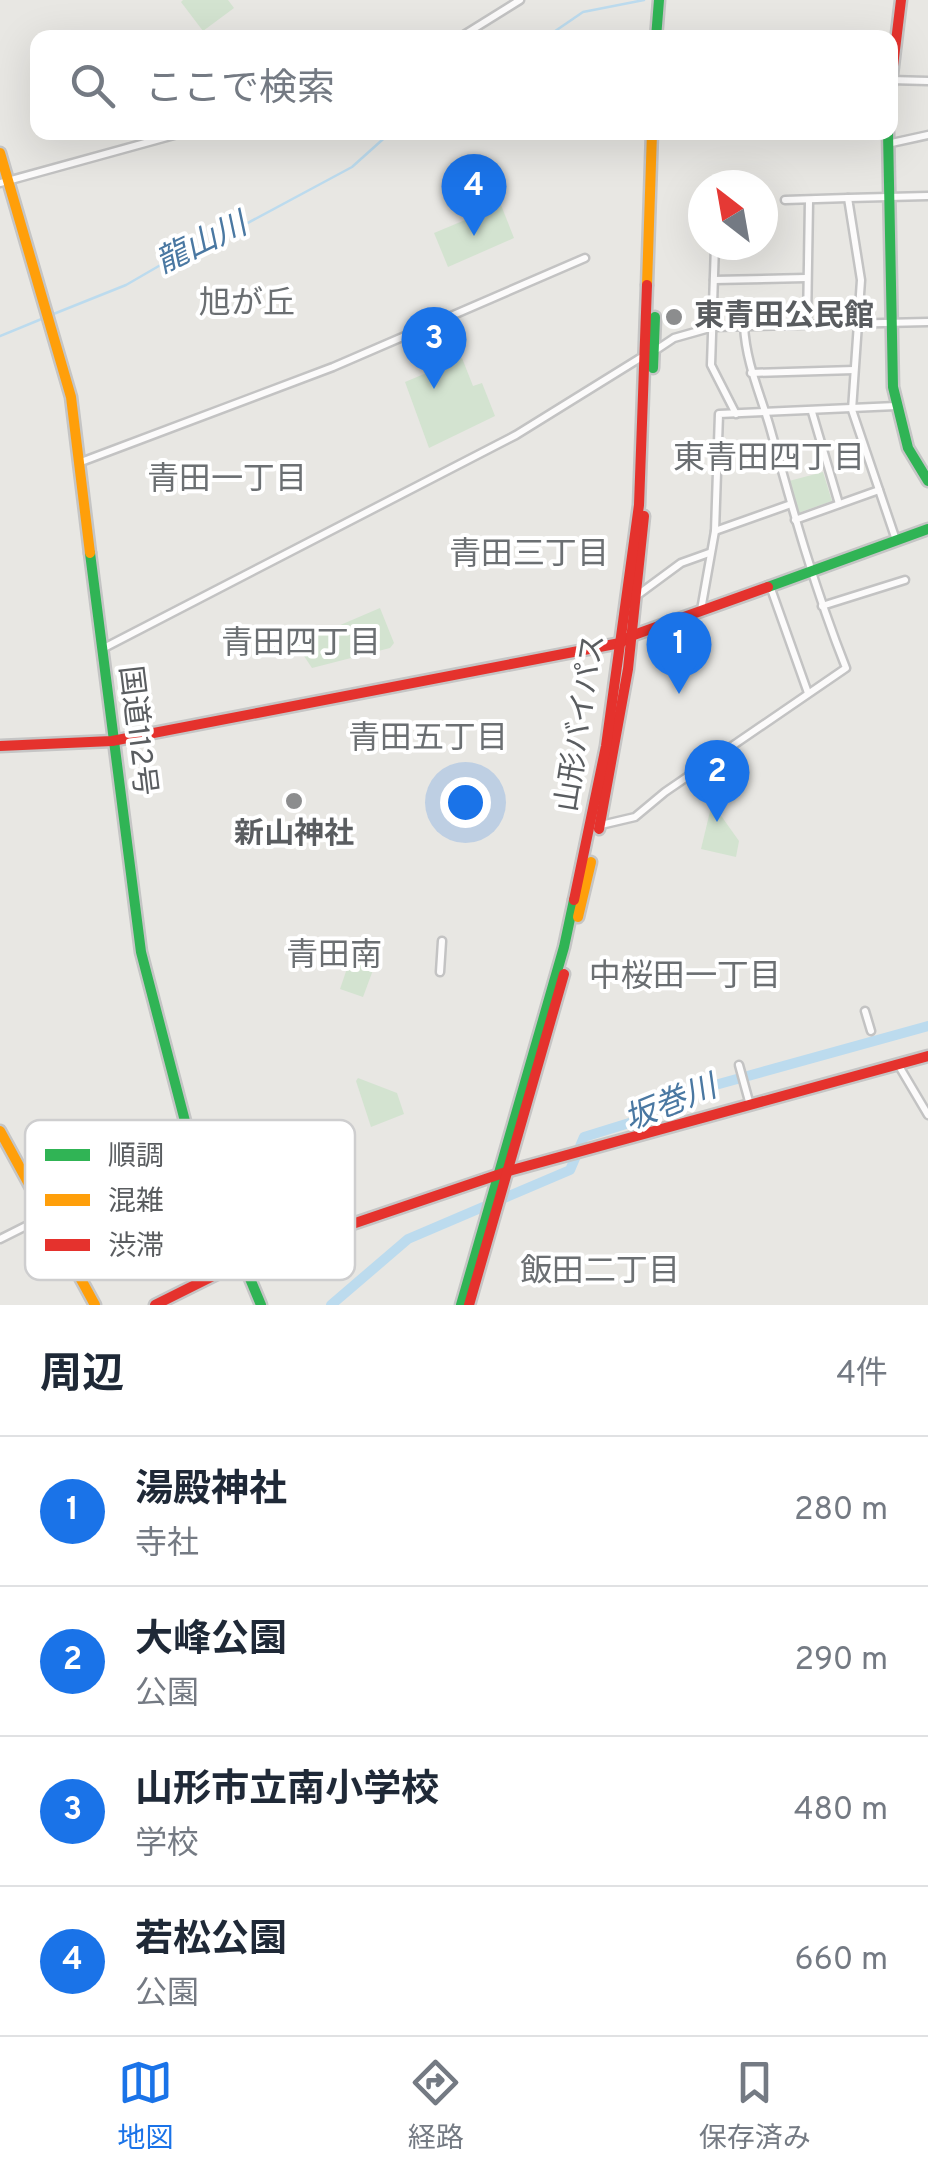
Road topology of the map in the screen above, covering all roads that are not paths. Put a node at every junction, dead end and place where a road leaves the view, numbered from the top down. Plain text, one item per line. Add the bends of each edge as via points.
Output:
1 (520, 0) edge
2 (663, 0) edge
3 (901, 0) edge
4 (472, 30) edge
5 (657, 30) edge
6 (664, 30) edge
7 (897, 30) edge
8 (898, 80) edge
9 (928, 81) edge
10 (928, 135) edge
11 (898, 137) edge
12 (156, 140) edge
13 (656, 140) edge
14 (887, 140) edge
15 (0, 154) edge
16 (5, 181) edge
17 (928, 196) edge
18 (888, 197) junction
19 (848, 198) junction
20 (784, 200) dead end
21 (809, 201) junction
22 (586, 258) dead end
23 (715, 260) edge
24 (806, 278) junction
25 (714, 280) junction
26 (928, 322) edge
27 (858, 323) junction
28 (891, 323) junction
29 (807, 324) junction
30 (744, 326) junction
31 (712, 327) junction
32 (650, 353) junction
33 (854, 370) junction
34 (751, 373) junction
35 (896, 406) junction
36 (852, 410) junction
37 (812, 412) junction
38 (766, 413) junction
39 (736, 414) junction
40 (81, 462) junction
41 (928, 480) edge
42 (879, 490) junction
43 (791, 504) junction
44 (839, 504) junction
45 (795, 520) junction
46 (928, 529) edge
47 (715, 531) junction
48 (896, 540) junction
49 (710, 552) junction
50 (810, 572) junction
51 (905, 580) dead end
52 (770, 586) junction
53 (635, 596) junction
54 (822, 606) junction
55 (700, 612) junction
56 (631, 636) junction
57 (620, 643) junction
58 (101, 650) junction
59 (808, 693) junction
60 (112, 741) junction
61 (0, 746) edge
62 (600, 826) junction
63 (442, 941) dead end
64 (440, 972) dead end
65 (865, 1011) dead end
66 (871, 1032) dead end
67 (928, 1056) edge
68 (739, 1066) dead end
69 (899, 1066) junction
70 (750, 1106) junction
71 (928, 1115) edge
72 (185, 1120) edge
73 (0, 1131) edge
74 (503, 1173) junction
75 (25, 1177) edge
76 (355, 1223) edge
77 (25, 1226) edge
78 (0, 1239) edge
79 (81, 1280) edge
80 (205, 1280) edge
81 (251, 1280) edge
82 (95, 1305) edge
83 (155, 1305) edge
84 (262, 1305) edge
85 (461, 1305) edge
86 (469, 1305) edge

1 - 4 street
2 - 5 main road
2 - 6 main road
3 - 7 main road
8 - 9 street
10 - 11 street
12 - 16 street
13 - 32 main road, 山形バイパス
14 - 18 main road
15 - 16 main road, 国道112号
16 - 40 main road, 国道112号 via 71,397
17 - 18 street
18 - 19 street
18 - 28 main road
19 - 21 street
19 - 27 street via 860,280
20 - 21 street
21 - 24 street
22 - 40 street via 333,366
23 - 25 street
24 - 25 street
24 - 29 street
25 - 31 street
26 - 28 street
27 - 28 street
27 - 29 street
27 - 33 street
28 - 35 main road
29 - 30 street
30 - 31 street
30 - 34 street
31 - 32 street
31 - 39 street via 712,365
32 - 53 main road, 山形バイパス via 648,479
32 - 57 main road, 山形バイパス
32 - 58 street via 516,435
33 - 34 street
33 - 36 street
34 - 38 street
35 - 36 street
35 - 41 main road via 908,448
36 - 37 street
36 - 42 street
37 - 38 street
37 - 44 street
38 - 39 street
38 - 43 street
39 - 47 street via 719,414
40 - 58 main road, 国道112号
42 - 44 street
42 - 48 street
43 - 45 street
43 - 47 street
44 - 45 street
45 - 50 street
46 - 48 main road
47 - 49 street
48 - 50 main road
49 - 53 street via 681,563
49 - 55 street
50 - 52 main road
50 - 54 street
51 - 54 street
52 - 55 main road
52 - 59 street
53 - 56 main road, 山形バイパス
54 - 59 street via 846,668
55 - 56 main road
56 - 57 main road
56 - 62 main road, 山形バイパス
57 - 60 main road
57 - 74 main road, 山形バイパス via 584,861
58 - 60 main road, 国道112号
59 - 62 street via 635,817
60 - 61 main road
60 - 72 main road, 国道112号 via 140,952
62 - 74 main road, 山形バイパス via 569,956
63 - 64 street
65 - 66 street
67 - 69 main road
68 - 70 street
69 - 70 main road
69 - 71 street
70 - 74 main road
73 - 75 main road
74 - 76 main road
74 - 85 main road, 山形バイパス
74 - 86 main road, 山形バイパス
77 - 78 street
79 - 82 main road
80 - 83 main road
81 - 84 main road, 国道112号

